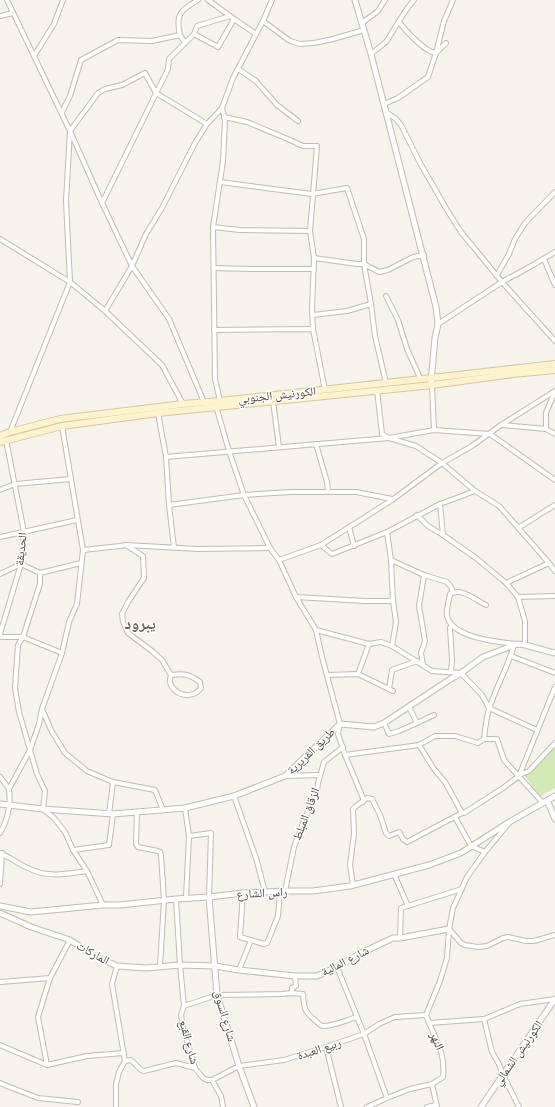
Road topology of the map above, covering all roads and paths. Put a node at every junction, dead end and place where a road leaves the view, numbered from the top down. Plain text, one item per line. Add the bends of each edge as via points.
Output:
1 (7, 0) edge
2 (63, 0) edge
3 (198, 0) edge
4 (208, 0) edge
5 (272, 0) edge
6 (355, 0) edge
7 (385, 0) edge
8 (414, 0) edge
9 (453, 0) edge
10 (13, 13) junction
11 (0, 16) edge
12 (230, 16) junction
13 (234, 19) junction
14 (263, 22) junction
15 (399, 22) junction
16 (362, 23) junction
17 (364, 30) junction
18 (194, 34) junction
19 (256, 34) junction
20 (180, 35) junction
21 (185, 43) junction
22 (446, 43) dead end
23 (371, 54) junction
24 (436, 54) junction
25 (34, 56) junction
26 (238, 69) junction
27 (156, 93) junction
28 (384, 104) junction
29 (222, 108) junction
30 (62, 112) junction
31 (386, 112) junction
32 (224, 117) junction
33 (298, 122) dead end
34 (207, 124) junction
35 (70, 131) junction
36 (220, 182) junction
37 (555, 192) edge
38 (312, 194) junction
39 (102, 203) junction
40 (213, 227) junction
41 (310, 231) junction
42 (0, 239) edge
43 (555, 252) edge
44 (424, 255) junction
45 (314, 258) junction
46 (544, 259) junction
47 (364, 264) junction
48 (132, 266) junction
49 (214, 268) junction
50 (314, 270) junction
51 (496, 275) junction
52 (70, 282) junction
53 (502, 282) junction
54 (555, 285) edge
55 (386, 296) dead end
56 (371, 304) junction
57 (105, 311) junction
58 (313, 315) junction
59 (438, 324) junction
60 (313, 329) junction
61 (214, 330) junction
62 (555, 341) edge
63 (555, 364) edge
64 (554, 371) edge
65 (421, 380) junction
66 (431, 382) junction
67 (386, 383) junction
68 (325, 390) junction
69 (377, 390) junction
70 (555, 391) edge
71 (273, 401) junction
72 (204, 402) junction
73 (217, 403) junction
74 (183, 404) junction
75 (158, 413) junction
76 (62, 426) junction
77 (501, 426) junction
78 (546, 429) junction
79 (434, 430) junction
80 (10, 432) junction
81 (490, 434) junction
82 (555, 434) edge
83 (0, 436) edge
84 (389, 438) junction
85 (3, 441) edge
86 (316, 444) junction
87 (279, 447) junction
88 (229, 451) junction
89 (166, 457) junction
90 (442, 463) junction
91 (71, 479) junction
92 (555, 480) edge
93 (15, 484) junction
94 (0, 490) edge
95 (474, 491) junction
96 (328, 492) junction
97 (244, 495) junction
98 (392, 500) junction
99 (440, 504) junction
100 (169, 505) junction
101 (555, 505) edge
102 (417, 515) junction
103 (77, 520) junction
104 (349, 527) junction
105 (518, 528) junction
106 (24, 532) junction
107 (387, 532) junction
108 (443, 535) junction
109 (0, 538) edge
110 (126, 545) junction
111 (321, 545) junction
112 (354, 546) junction
113 (174, 547) junction
114 (270, 548) junction
115 (83, 550) junction
116 (279, 560) junction
117 (391, 560) junction
118 (550, 563) junction
119 (21, 564) junction
120 (82, 564) junction
121 (555, 571) edge
122 (0, 574) edge
123 (40, 574) junction
124 (424, 575) junction
125 (506, 583) junction
126 (453, 592) junction
127 (555, 596) edge
128 (296, 597) junction
129 (518, 597) junction
130 (393, 601) junction
131 (486, 605) dead end
132 (452, 625) junction
133 (316, 630) junction
134 (0, 634) edge
135 (23, 637) junction
136 (0, 638) edge
137 (369, 644) junction
138 (516, 645) junction
139 (525, 645) junction
140 (392, 646) junction
141 (62, 653) junction
142 (555, 653) edge
143 (511, 656) junction
144 (417, 661) junction
145 (423, 665) junction
146 (451, 672) junction
147 (462, 673) junction
148 (555, 673) edge
149 (358, 674) junction
150 (171, 675) junction
151 (327, 675) junction
152 (555, 687) edge
153 (409, 707) junction
154 (489, 708) junction
155 (42, 709) junction
156 (434, 715) dead end
157 (384, 723) junction
158 (417, 723) junction
159 (340, 724) junction
160 (537, 730) junction
161 (484, 739) junction
162 (555, 743) edge
163 (419, 745) junction
164 (343, 747) junction
165 (30, 750) junction
166 (344, 755) junction
167 (320, 775) junction
168 (285, 776) junction
169 (519, 776) junction
170 (0, 777) edge
171 (113, 782) junction
172 (9, 789) junction
173 (234, 796) junction
174 (555, 796) edge
175 (363, 802) junction
176 (545, 802) junction
177 (0, 804) edge
178 (9, 805) junction
179 (185, 808) junction
180 (43, 810) junction
181 (163, 810) junction
182 (137, 812) junction
183 (462, 813) junction
184 (111, 814) junction
185 (455, 817) junction
186 (555, 819) edge
187 (511, 821) junction
188 (0, 833) edge
189 (189, 836) junction
190 (471, 846) junction
191 (73, 850) junction
192 (485, 852) junction
193 (1, 853) edge
194 (87, 871) junction
195 (394, 874) junction
196 (0, 884) edge
197 (353, 885) junction
198 (462, 889) junction
199 (282, 891) junction
200 (265, 892) junction
201 (243, 893) junction
202 (209, 897) junction
203 (186, 898) junction
204 (176, 899) junction
205 (164, 900) junction
206 (103, 905) junction
207 (0, 906) edge
208 (408, 906) junction
209 (0, 913) edge
210 (449, 929) junction
211 (555, 935) edge
212 (400, 938) junction
213 (70, 940) junction
214 (252, 940) junction
215 (180, 965) junction
216 (117, 966) junction
217 (160, 966) junction
218 (215, 966) junction
219 (337, 968) junction
220 (239, 970) junction
221 (296, 976) junction
222 (50, 978) junction
223 (0, 982) edge
224 (292, 993) junction
225 (216, 995) junction
226 (555, 999) edge
227 (184, 1006) junction
228 (426, 1015) junction
229 (357, 1017) junction
230 (484, 1019) junction
231 (429, 1023) junction
232 (364, 1034) junction
233 (0, 1045) edge
234 (326, 1047) junction
235 (124, 1053) junction
236 (125, 1061) junction
237 (47, 1064) junction
238 (239, 1066) junction
239 (195, 1068) junction
240 (503, 1075) junction
241 (212, 1080) junction
242 (0, 1083) edge
243 (432, 1084) junction
244 (387, 1098) junction
245 (78, 1102) dead end
246 (436, 1106) edge
247 (116, 1107) edge
248 (223, 1107) edge
249 (254, 1107) edge
250 (341, 1107) edge
251 (367, 1107) edge
252 (427, 1107) edge
253 (480, 1107) edge
254 (519, 1107) edge

1 - 10 street
2 - 25 street via 54,24
3 - 20 street via 184,8 179,15 177,25
4 - 12 street
5 - 14 street
6 - 16 street
7 - 16 street via 378,11
8 - 15 street
9 - 24 street via 444,21
10 - 11 street
10 - 25 street
12 - 13 street
12 - 18 street via 197,26
13 - 18 street via 218,47
13 - 19 street
14 - 17 street via 290,41 300,44 333,39
14 - 19 street
15 - 23 street via 386,42
15 - 24 street via 418,42
16 - 17 street
17 - 23 street
18 - 21 street
19 - 26 street
20 - 21 street
20 - 30 street via 152,41 118,40 81,60 70,96
21 - 27 street via 169,59 168,69
22 - 24 street
23 - 28 street
24 - 28 street via 428,77 398,98
25 - 30 street
26 - 29 street
26 - 33 street via 256,81 277,105
27 - 34 street
27 - 35 street via 145,73 122,85 105,89 98,93
27 - 39 street
28 - 31 street
29 - 32 street
29 - 34 street
30 - 35 street
31 - 44 street
31 - 51 street via 401,125 447,210 461,232
32 - 36 street
32 - 38 street via 247,122 303,146 317,146
34 - 48 street via 146,234
35 - 39 street
35 - 52 street via 66,201
36 - 38 street
36 - 40 street
37 - 51 street via 525,223
38 - 41 street
38 - 47 street via 347,188 364,238
39 - 48 street
40 - 41 street
40 - 49 street
41 - 45 street
42 - 52 street
43 - 46 street
44 - 47 street via 379,272
44 - 59 street
45 - 47 street
45 - 50 street
46 - 53 street
46 - 54 street
47 - 56 street
48 - 57 street
48 - 72 street via 169,319
49 - 50 street
49 - 61 street
50 - 58 street
51 - 53 street
52 - 57 street
52 - 80 street
53 - 59 street
53 - 62 street
55 - 65 street
56 - 58 street via 347,311
56 - 67 street via 375,336
57 - 74 street via 162,366
58 - 60 street
59 - 66 street
60 - 61 street
60 - 68 street
61 - 73 street
63 - 66 main road, الكورنيش الجنوبي
64 - 66 main road, الكورنيش الجنوبي
65 - 66 main road, الكورنيش الجنوبي
65 - 67 main road, الكورنيش الجنوبي
66 - 69 main road, الكورنيش الجنوبي
66 - 79 street
67 - 68 main road, الكورنيش الجنوبي
68 - 73 main road, الكورنيش الجنوبي
69 - 71 main road, الكورنيش الجنوبي
69 - 84 street via 382,434
70 - 77 street
70 - 78 street via 546,413
71 - 73 main road, الكورنيش الجنوبي
71 - 87 street
72 - 73 main road, الكورنيش الجنوبي
72 - 74 main road, الكورنيش الجنوبي
73 - 75 main road, الكورنيش الجنوبي
73 - 88 street
74 - 80 main road, الكورنيش الجنوبي via 60,419
75 - 76 main road, الكورنيش الجنوبي
75 - 89 street
76 - 85 main road, الكورنيش الجنوبي
76 - 91 street
77 - 78 street
77 - 81 street
78 - 82 street
79 - 81 street
79 - 84 street
80 - 83 main road, الكورنيش الجنوبي
81 - 90 street
81 - 92 street
84 - 86 street
84 - 90 street via 416,446
85 - 93 street, الحديقة
86 - 87 street
86 - 96 street
87 - 88 street
88 - 89 street
88 - 97 street
89 - 100 street
90 - 95 street
90 - 98 street
91 - 93 street
91 - 103 street
93 - 94 street
93 - 106 street, الحديقة
95 - 99 street
95 - 105 street via 499,506
96 - 97 street
96 - 98 street via 356,492
97 - 100 street
97 - 114 street
98 - 104 street
99 - 102 street
99 - 108 street
100 - 113 street
101 - 105 street
102 - 107 street
102 - 108 street via 428,526
103 - 106 street
103 - 115 street
104 - 111 street
104 - 112 street
105 - 118 street
106 - 109 street
106 - 119 street, الحديقة
107 - 112 street
107 - 117 street
108 - 125 street
110 - 113 street
110 - 115 street
110 - 150 street via 143,556 144,578 122,614 123,622 128,632 162,660
111 - 112 street via 332,554
111 - 116 street
113 - 114 street
114 - 116 street
115 - 120 street
116 - 128 street
117 - 124 street
117 - 130 street
118 - 121 street
118 - 125 street
119 - 122 street
119 - 123 street
119 - 134 street, الحديقة
120 - 123 street
120 - 141 street via 77,604 69,622
123 - 135 street via 40,584
124 - 126 street via 447,582
124 - 145 street via 419,606 425,641 421,652
125 - 129 street
126 - 131 street via 463,593
126 - 132 street via 450,594 447,610 447,617
127 - 129 street
128 - 130 street
128 - 133 street
129 - 139 street via 525,621
130 - 140 street via 396,622
132 - 138 street via 459,631 473,636
132 - 146 street
133 - 137 street
133 - 151 street
135 - 136 street
135 - 141 street
135 - 165 street via 18,646 15,688 18,712
137 - 140 street via 381,642
137 - 149 street
138 - 139 street, طريق القريرية
138 - 143 street
138 - 147 street, طريق القريرية via 483,657
139 - 142 street, طريق القريرية
140 - 144 street
141 - 155 street
143 - 148 street
143 - 154 street
144 - 145 street
144 - 149 street via 392,670 391,690
145 - 146 street via 432,671
146 - 147 street
147 - 153 street, طريق القريرية
147 - 154 street via 482,695
149 - 151 street
150 - 150 street via 169,680 176,692 194,694 201,688 200,682 188,674
151 - 159 street
152 - 160 street
153 - 157 street, طريق القريرية
153 - 158 street
154 - 160 street
154 - 161 street
155 - 165 street
155 - 171 street via 65,753 87,771
156 - 158 street
157 - 158 street via 389,734
157 - 159 street, طريق القريرية via 374,727
159 - 164 street via 338,734
159 - 168 street, طريق القريرية
160 - 169 street
161 - 163 street via 478,743 455,736 435,736
161 - 169 street via 497,739 504,760
162 - 169 street via 529,771
163 - 166 street
163 - 183 street via 445,782
164 - 166 street
164 - 167 street, الزقاق المبلط via 324,762
165 - 172 street
165 - 180 street via 45,791
166 - 175 street
167 - 168 street
167 - 199 street, الزقاق المبلط via 317,792 294,847
168 - 173 street, طريق القريرية
169 - 176 street
169 - 183 street
170 - 172 street
171 - 181 street via 155,790
171 - 184 street
172 - 178 street
173 - 179 street, طريق القريرية
173 - 200 street
174 - 176 street, راس الشارع
175 - 185 street via 367,798 372,799 386,833 389,836 399,832 407,842
175 - 197 street via 353,809 354,834 350,865
176 - 186 street
176 - 187 street, راس الشارع
177 - 178 street, طريق القريرية
178 - 180 street, طريق القريرية
178 - 188 street via 6,823
179 - 181 street, طريق القريرية
179 - 189 street
180 - 184 street, طريق القريرية
180 - 191 street via 54,818 65,832
181 - 182 street, طريق القريرية
182 - 184 street, طريق القريرية
182 - 205 street via 136,844 138,847 160,852
183 - 185 street
184 - 191 street via 109,845
185 - 190 street
187 - 190 street, راس الشارع
187 - 192 street
189 - 202 street via 211,833
189 - 203 street
190 - 192 street
190 - 195 street, راس الشارع via 461,853
191 - 194 street
192 - 198 street
193 - 194 street via 29,869 44,873 60,875
193 - 196 street
194 - 206 street
195 - 197 street, راس الشارع
195 - 208 street
197 - 199 street, راس الشارع via 313,891
198 - 208 street
198 - 210 street via 453,908
199 - 200 street, راس الشارع
199 - 214 street, الزقاق المبلط via 278,916 268,941 264,944
200 - 201 street, راس الشارع
201 - 202 street, راس الشارع
201 - 214 street via 240,937
202 - 203 street, راس الشارع
202 - 218 street, شارع السوق
203 - 204 street, راس الشارع
204 - 205 street, راس الشارع
204 - 215 street, شارع القبع
205 - 206 street, راس الشارع
205 - 217 street
206 - 207 street, راس الشارع via 31,912
208 - 212 street via 401,908
209 - 213 street, الماركات
210 - 211 street via 465,945 478,948 502,938 534,941
210 - 212 street, شارع المالية
210 - 228 street via 447,958
212 - 219 street, شارع المالية via 393,938 361,953
213 - 216 street, الماركات
213 - 222 street
214 - 220 street
215 - 217 street, الماركات
215 - 218 street, الماركات
215 - 227 street, شارع القبع
216 - 217 street, الماركات
216 - 235 street via 112,984
218 - 220 street, شارع المالية
218 - 225 street, شارع السوق
219 - 221 street, شارع المالية via 317,976
219 - 229 street
220 - 221 street, شارع المالية
221 - 224 street via 296,986 292,988
222 - 223 street
222 - 237 street via 38,1016
224 - 225 street
224 - 229 street via 303,994 306,1011 320,1026
225 - 227 street
225 - 238 street, شارع السوق
226 - 230 street via 520,1004
226 - 240 street, الكورنيش الشمالي
227 - 239 street, شارع القبع via 181,1015 182,1028
228 - 231 street, النهر
228 - 232 street, ربيع العبدة via 395,1017
229 - 232 street
230 - 231 street
230 - 240 street via 492,1052
231 - 243 street, النهر via 443,1056 444,1066 443,1077
232 - 234 street, ربيع العبدة
232 - 244 street
233 - 237 street
234 - 238 street, ربيع العبدة via 284,1060
234 - 250 street
235 - 236 street
235 - 237 street via 87,1056
236 - 239 street via 131,1060 144,1071 176,1063
236 - 247 street via 116,1084
238 - 241 street, ربيع العبدة
238 - 249 street, شارع السوق
239 - 241 street, شارع القبع via 203,1078
240 - 253 street, الكورنيش الشمالي
240 - 254 street
241 - 248 street, شارع القبع via 221,1096
242 - 245 street via 38,1098
243 - 244 street
243 - 246 street
244 - 251 street
246 - 252 street

